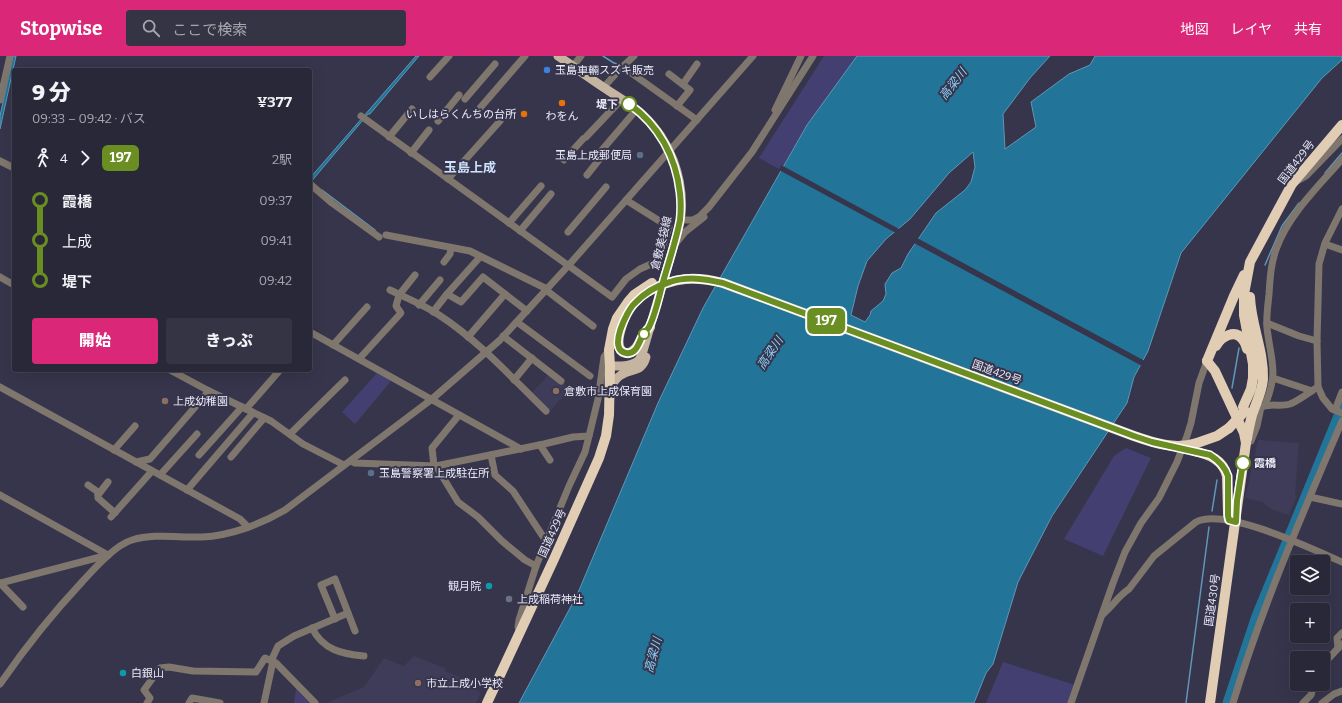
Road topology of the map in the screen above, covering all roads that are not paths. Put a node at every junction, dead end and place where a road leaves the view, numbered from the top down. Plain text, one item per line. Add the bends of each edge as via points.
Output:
1 (10, 56) edge
2 (449, 56) edge
3 (525, 56) edge
4 (558, 56) edge
5 (581, 56) edge
6 (634, 56) edge
7 (754, 56) edge
8 (801, 56) edge
9 (812, 56) edge
10 (495, 64) dead end
11 (697, 64) dead end
12 (573, 66) junction
13 (623, 67) junction
14 (669, 74) dead end
15 (430, 77) dead end
16 (682, 84) junction
17 (604, 88) junction
18 (622, 99) junction
19 (0, 100) edge
20 (677, 106) junction
21 (480, 108) dead end
22 (412, 109) dead end
23 (637, 110) junction
24 (361, 116) dead end
25 (697, 120) junction
26 (438, 121) dead end
27 (500, 121) dead end
28 (772, 122) junction
29 (1342, 125) edge
30 (429, 130) dead end
31 (389, 136) junction
32 (1342, 138) edge
33 (669, 152) junction
34 (411, 153) junction
35 (1342, 159) edge
36 (564, 160) dead end
37 (0, 161) edge
38 (12, 167) edge
39 (587, 175) dead end
40 (448, 179) junction
41 (1292, 184) junction
42 (312, 186) edge
43 (541, 186) dead end
44 (606, 187) dead end
45 (552, 194) dead end
46 (719, 195) junction
47 (628, 201) junction
48 (1342, 209) edge
49 (1340, 219) edge
50 (680, 220) junction
51 (509, 223) junction
52 (520, 231) junction
53 (568, 232) dead end
54 (1262, 239) junction
55 (1325, 244) junction
56 (674, 245) junction
57 (451, 250) junction
58 (1342, 250) edge
59 (479, 258) junction
60 (444, 262) dead end
61 (1250, 262) junction
62 (568, 266) junction
63 (415, 275) dead end
64 (0, 277) edge
65 (440, 280) dead end
66 (1250, 283) junction
67 (12, 284) edge
68 (650, 287) junction
69 (547, 289) junction
70 (390, 290) dead end
71 (447, 294) junction
72 (505, 294) junction
73 (399, 295) junction
74 (419, 305) junction
75 (367, 307) dead end
76 (527, 311) junction
77 (433, 312) junction
78 (626, 314) junction
79 (517, 322) junction
80 (1267, 323) junction
81 (593, 326) dead end
82 (650, 327) junction
83 (312, 334) edge
84 (1228, 335) junction
85 (503, 336) junction
86 (468, 337) junction
87 (647, 338) junction
88 (1317, 341) junction
89 (333, 345) junction
90 (609, 350) junction
91 (486, 352) junction
92 (532, 358) junction
93 (359, 359) junction
94 (1207, 361) junction
95 (1253, 364) junction
96 (610, 366) junction
97 (1215, 371) junction
98 (174, 372) edge
99 (278, 372) edge
100 (590, 376) dead end
101 (1273, 378) junction
102 (345, 380) dead end
103 (514, 380) junction
104 (561, 381) dead end
105 (0, 387) edge
106 (610, 388) junction
107 (1315, 389) junction
108 (209, 391) junction
109 (1342, 392) edge
110 (432, 399) junction
111 (1265, 405) junction
112 (244, 408) junction
113 (1244, 409) junction
114 (546, 411) dead end
115 (1338, 411) edge
116 (253, 413) junction
117 (459, 415) junction
118 (264, 418) junction
119 (1342, 421) edge
120 (135, 426) dead end
121 (197, 434) dead end
122 (290, 434) junction
123 (589, 436) junction
124 (1246, 443) junction
125 (1196, 444) junction
126 (540, 445) junction
127 (1167, 445) joint
128 (521, 449) junction
129 (114, 450) junction
130 (199, 455) dead end
131 (491, 455) junction
132 (231, 457) dead end
133 (550, 460) dead end
134 (351, 461) junction
135 (136, 462) junction
136 (344, 465) junction
137 (435, 466) junction
138 (152, 471) junction
139 (160, 475) junction
140 (108, 482) dead end
141 (88, 485) dead end
142 (187, 490) junction
143 (0, 495) edge
144 (98, 495) junction
145 (1310, 497) junction
146 (1342, 504) edge
147 (1233, 521) junction
148 (248, 526) junction
149 (1291, 539) junction
150 (546, 541) junction
151 (108, 555) junction
152 (1342, 562) edge
153 (536, 566) junction
154 (0, 583) edge
155 (23, 607) dead end
156 (348, 613) junction
157 (1102, 615) junction
158 (335, 619) junction
159 (312, 628) junction
160 (356, 631) dead end
161 (520, 633) junction
162 (1342, 633) edge
163 (1340, 646) edge
164 (364, 656) dead end
165 (1330, 657) edge
166 (273, 661) junction
167 (0, 684) edge
168 (1312, 691) edge
169 (1342, 691) edge
170 (147, 703) edge
171 (188, 703) edge
172 (220, 703) edge
173 (264, 703) edge
174 (315, 703) edge
175 (487, 703) edge
176 (1071, 703) edge
177 (1204, 703) edge
178 (1210, 703) edge
179 (1233, 703) edge
180 (1304, 703) edge
181 (1322, 703) edge

1 - 19 street
2 - 15 street
3 - 21 street
4 - 12 main road, 倉敷美袋線
5 - 12 street
6 - 13 street
7 - 25 street
8 - 28 street via 773,113
9 - 28 street
10 - 26 street
11 - 16 street
12 - 17 main road, 倉敷美袋線
13 - 17 street
13 - 20 street
14 - 16 street
16 - 20 street via 690,90
17 - 18 main road, 倉敷美袋線
18 - 23 main road, 倉敷美袋線
18 - 36 street
20 - 25 street
22 - 31 street
23 - 33 main road, 倉敷美袋線 via 655,128
23 - 39 street via 602,150 602,156
24 - 31 street
25 - 33 street
27 - 40 street
28 - 46 street
29 - 41 highway, 国道429号
30 - 34 street
31 - 34 street
32 - 41 street via 1306,176
33 - 47 street
33 - 50 main road, 倉敷美袋線 via 678,182
34 - 40 street
35 - 80 street via 1296,214 1278,245 1271,269
37 - 38 street
40 - 51 street
41 - 54 highway, 国道429号
42 - 57 street via 332,203 383,236
43 - 51 street
44 - 53 street
45 - 52 street
46 - 50 street via 699,217 693,220
46 - 56 street via 700,222 685,232
47 - 62 street
47 - 62 street via 669,227 658,260 626,279 612,297
48 - 49 street
49 - 55 street
50 - 56 main road, 倉敷美袋線
51 - 52 street
52 - 62 street
54 - 61 highway, 国道429号
54 - 66 highway, 国道429号
55 - 58 street
55 - 88 street via 1319,264
56 - 82 main road, 倉敷美袋線
57 - 59 street via 470,251
57 - 60 street
59 - 69 street
59 - 71 street
61 - 94 highway
61 - 95 highway, 国道429号 via 1244,294 1244,315
62 - 69 street
63 - 73 street
64 - 67 street
65 - 74 street
66 - 113 highway, 国道429号 via 1247,296 1248,318 1258,372 1254,394
66 - 124 highway, 国道430号 via 1251,307 1261,351 1263,381 1249,424
68 - 78 highway, 国道429号
68 - 90 highway, 国道429号 via 634,295 621,310 613,329
68 - 125 highway, 国道429号 via 670,275 703,274 724,278 1134,432 1168,441 1191,440
68 - 127 highway, 国道429号, bridge via 690,278 723,283 1134,436
69 - 76 street
69 - 81 street
70 - 73 street
71 - 72 street via 461,302 483,277
71 - 77 street
72 - 76 street
72 - 86 street
73 - 74 street
73 - 93 street via 396,306 401,313
74 - 77 street
75 - 89 street
76 - 79 street
77 - 86 street
78 - 82 highway via 618,339 623,352 634,352
78 - 96 highway, 国道429号 via 616,338
79 - 85 street
79 - 100 street
80 - 88 street
80 - 101 street via 1273,357
82 - 87 main road, 倉敷美袋線
83 - 89 street
84 - 94 highway via 1221,339
84 - 95 highway, 国道429号 via 1235,334 1244,340
84 - 97 highway via 1216,356
85 - 91 street
85 - 92 street
86 - 91 street
87 - 96 main road, 倉敷美袋線 via 639,360 621,367
87 - 106 main road via 646,360 637,370 623,374 615,380
88 - 107 street
89 - 93 street
90 - 96 highway, 国道429号
90 - 123 street via 604,357
91 - 103 street
91 - 110 street
92 - 103 street
92 - 104 street
93 - 110 street
94 - 97 highway, 国道430号
94 - 157 street via 1199,383 1192,423 1179,456 1159,498 1140,523 1125,552
95 - 113 highway, 国道429号 via 1251,389
96 - 106 highway, 国道429号
97 - 124 highway, 国道430号 via 1244,433
98 - 108 street
99 - 112 street
101 - 107 street
101 - 111 street
102 - 122 street
103 - 114 street
105 - 129 street
106 - 161 highway, 国道429号 via 606,436 599,458
107 - 111 street via 1290,404
107 - 115 street via 1332,409
108 - 112 street
108 - 135 street via 150,459
109 - 115 street
110 - 117 street
110 - 134 street
111 - 124 street via 1261,407 1251,441
112 - 116 street
112 - 130 street
113 - 125 highway, 国道429号 via 1228,426
116 - 118 street
116 - 142 street
117 - 128 street
117 - 137 street via 432,448
118 - 122 street
118 - 132 street
119 - 145 street
120 - 129 street
121 - 139 street
122 - 136 street via 303,444
123 - 126 street
123 - 150 street via 585,452
124 - 147 highway, 国道430号
125 - 127 highway, 国道430号, bridge
125 - 147 highway, 国道430号 via 1216,458 1226,471 1228,513
126 - 128 street
126 - 133 street
128 - 131 street
129 - 135 street
131 - 137 street
131 - 150 street via 495,475 513,491
134 - 136 street
134 - 137 street
135 - 138 street
136 - 148 street via 285,510 268,520
137 - 153 street via 458,502 525,560
138 - 139 street
138 - 144 street via 113,515
139 - 142 street
140 - 144 street
141 - 144 street via 98,492
142 - 148 street
143 - 151 street
145 - 146 street
145 - 149 street
147 - 149 street
147 - 157 street via 1202,519 1196,522 1154,556 1129,589
147 - 177 highway, 国道430号
147 - 178 highway, 国道430号
148 - 151 street via 203,537 144,537 131,540
149 - 152 street
149 - 179 street
150 - 153 street
151 - 154 street
151 - 167 street via 50,617
153 - 161 street via 519,620
154 - 155 street
156 - 158 street
156 - 158 street via 335,579 321,585
156 - 160 street
157 - 176 street
158 - 159 street
159 - 164 street via 317,639 331,648 350,655
159 - 166 street via 278,646
161 - 175 highway, 国道429号
162 - 163 street via 1337,638
163 - 165 street
166 - 170 street via 265,658 256,672 160,668 144,690 150,698
166 - 173 street
166 - 174 street
168 - 180 street
169 - 181 street
171 - 172 street via 192,698

